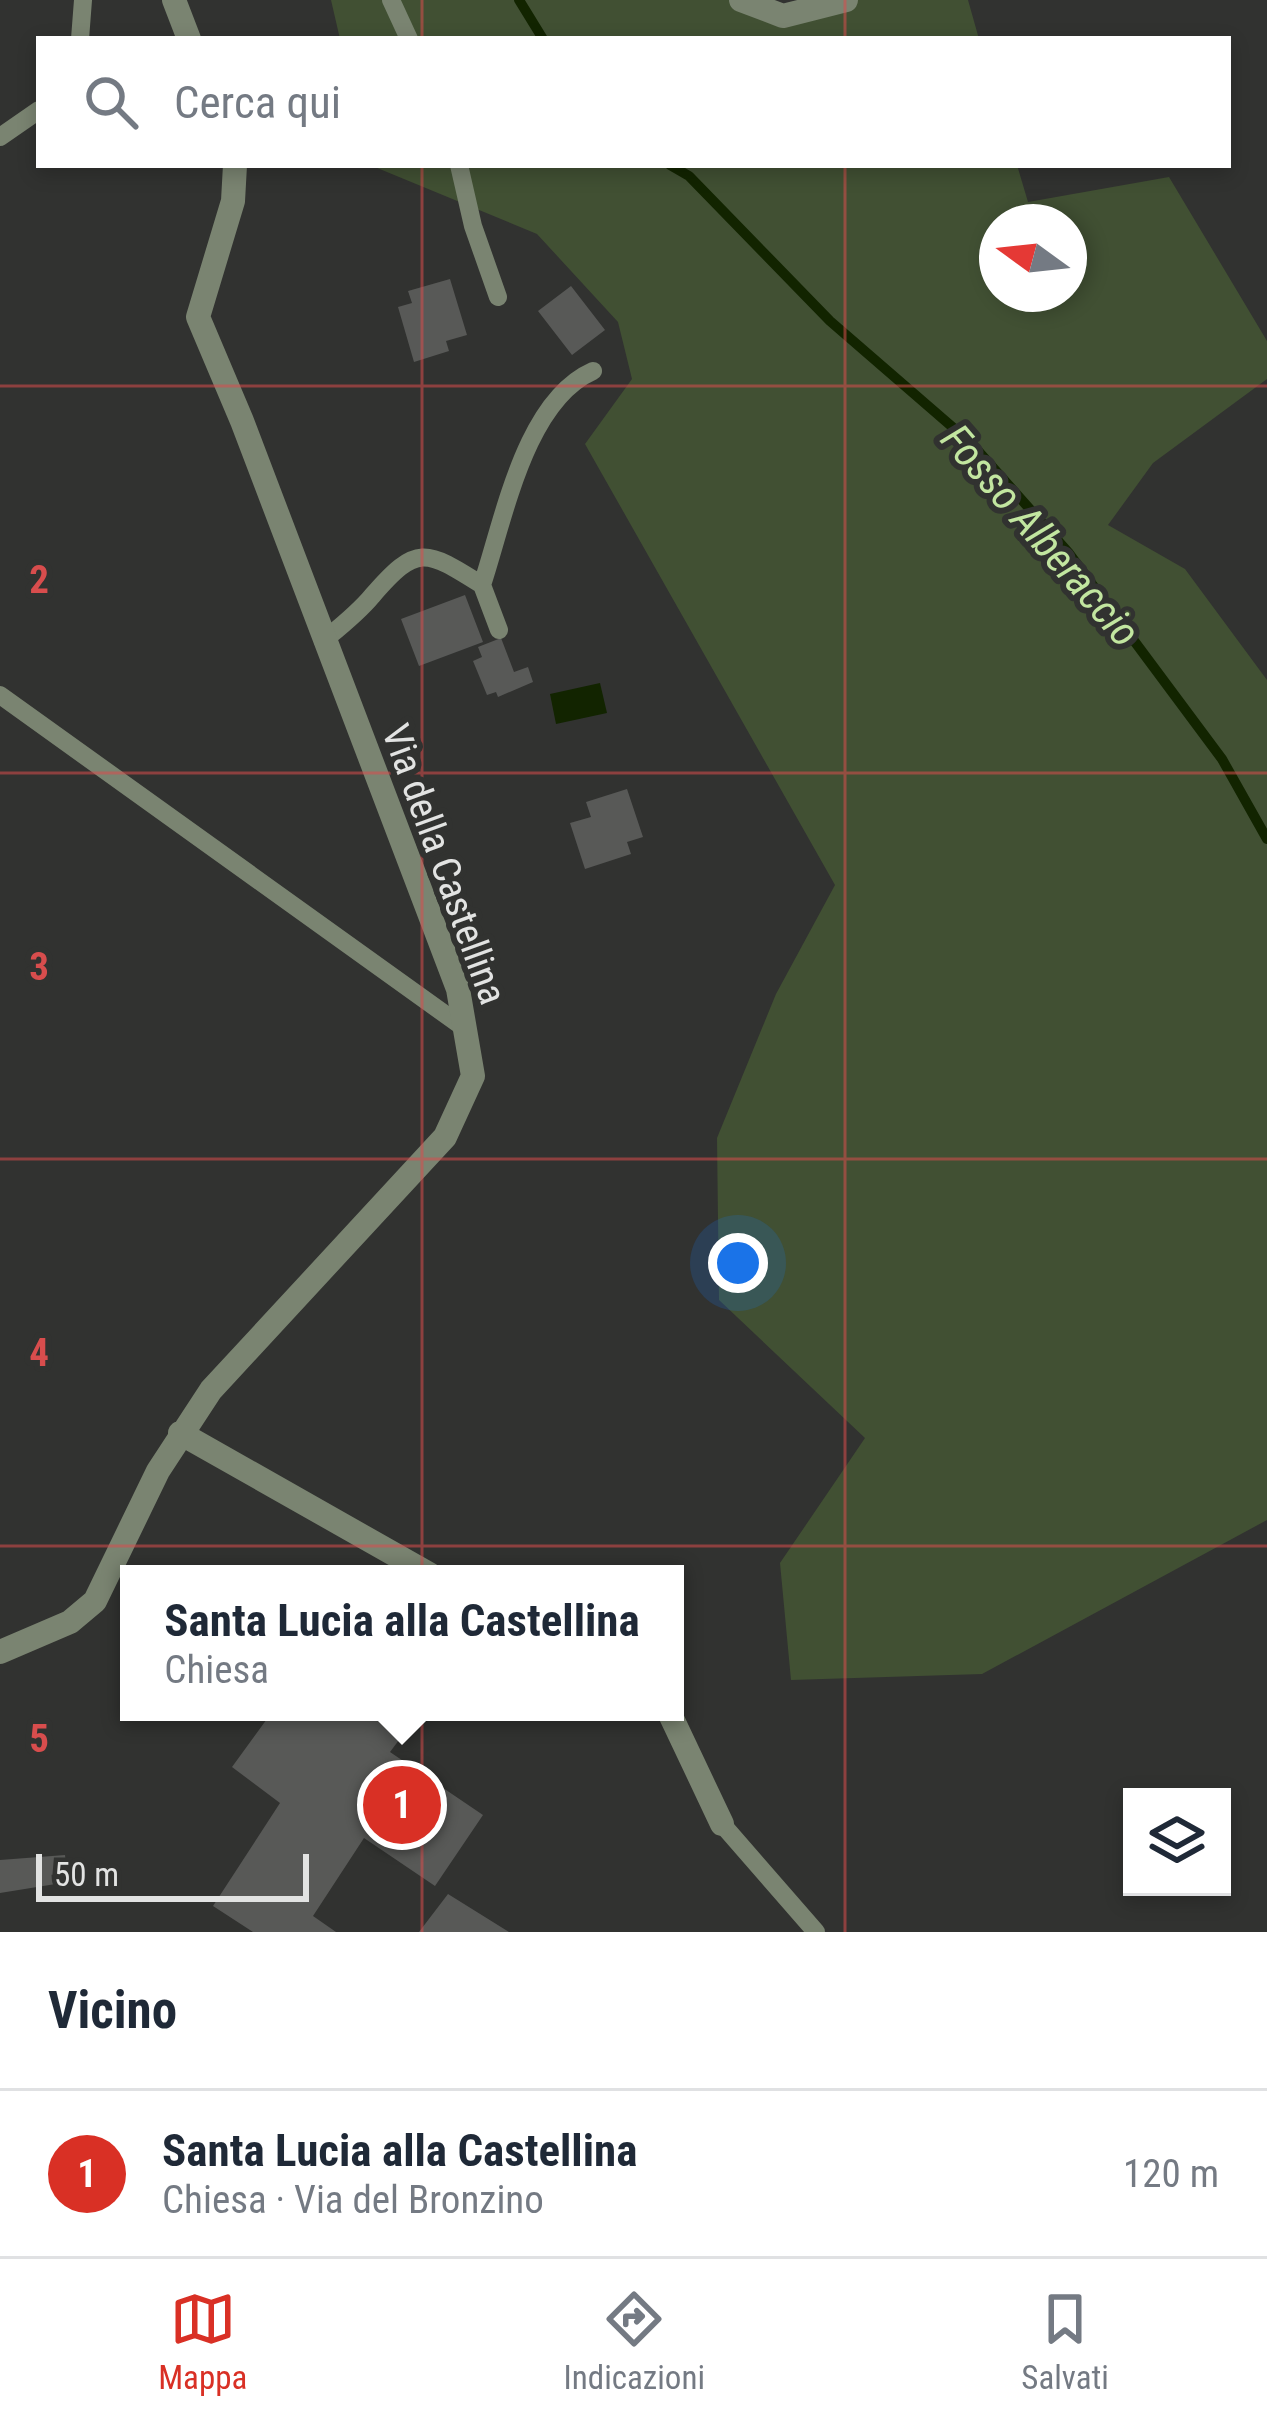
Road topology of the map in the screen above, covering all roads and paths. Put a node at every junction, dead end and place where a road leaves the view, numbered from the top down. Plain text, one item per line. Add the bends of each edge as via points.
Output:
1 (83, 0) edge
2 (174, 0) edge
3 (391, 0) edge
4 (741, 0) edge
5 (846, 0) edge
6 (80, 36) edge
7 (188, 36) edge
8 (408, 36) edge
9 (36, 112) edge
10 (0, 137) edge
11 (235, 168) edge
12 (460, 168) edge
13 (497, 297) dead end
14 (593, 371) dead end
15 (482, 585) junction
16 (499, 631) dead end
17 (323, 640) junction
18 (0, 695) edge
19 (467, 1030) junction
20 (181, 1433) junction
21 (413, 1565) edge
22 (0, 1652) edge
23 (673, 1721) edge
24 (722, 1824) joint
25 (816, 1932) edge

1 - 6 lane
2 - 7 street
3 - 8 lane
4 - 5 street via 783,16
9 - 10 lane
11 - 17 street, Via della Castellina via 233,202 198,317
12 - 13 lane
14 - 15 lane via 551,405 527,447
15 - 16 lane
15 - 17 lane via 442,562 407,560
17 - 19 street, Via della Castellina via 414,868
18 - 19 lane
19 - 20 street, Via della Castellina via 473,1076 445,1137 272,1321
20 - 21 street
20 - 22 street, Via della Castellina via 95,1601 70,1622
23 - 24 street
24 - 25 lane

